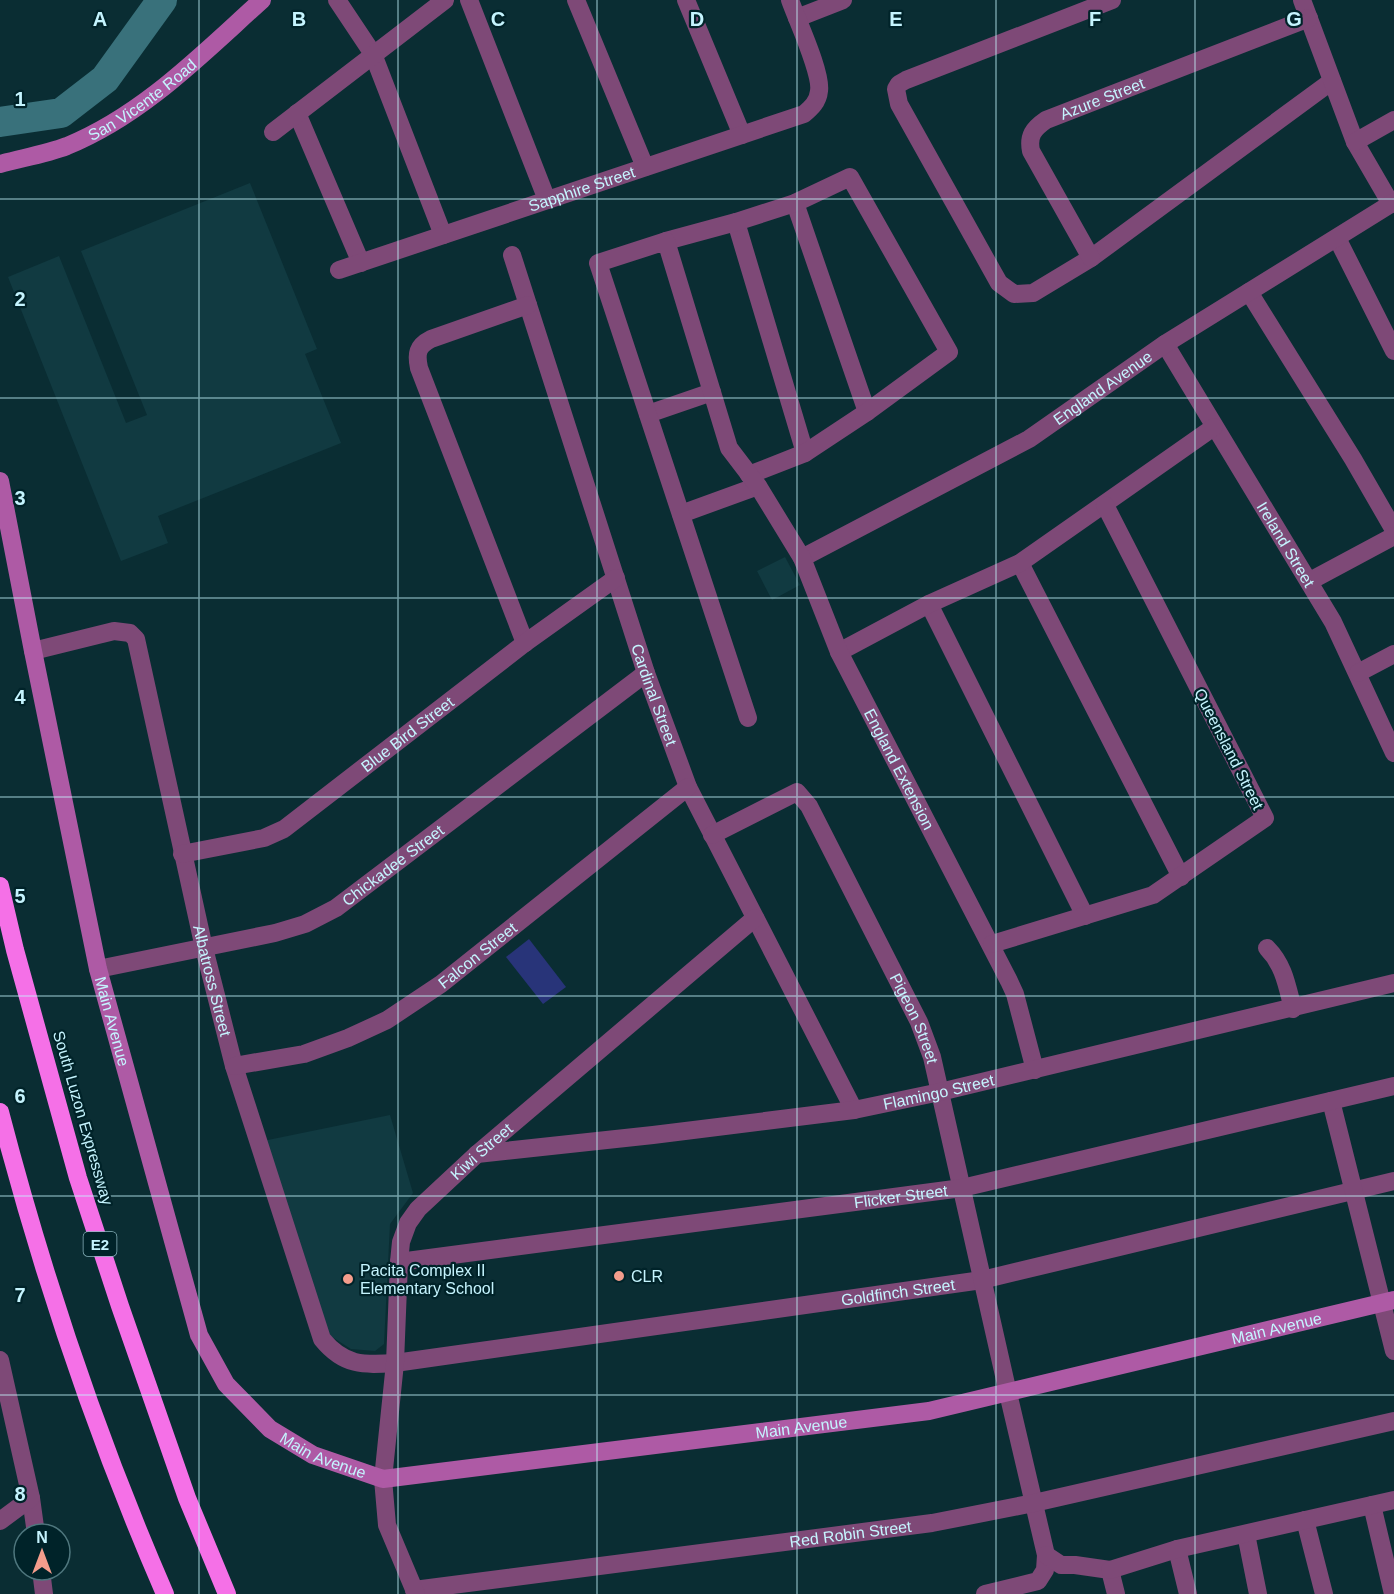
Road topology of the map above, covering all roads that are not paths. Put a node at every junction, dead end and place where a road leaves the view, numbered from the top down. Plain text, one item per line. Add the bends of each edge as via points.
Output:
1 (262, 0) edge
2 (337, 0) edge
3 (446, 0) edge
4 (469, 0) edge
5 (576, 0) edge
6 (686, 0) edge
7 (790, 0) edge
8 (843, 0) edge
9 (1112, 0) edge
10 (1302, 0) edge
11 (797, 18) junction
12 (1309, 18) junction
13 (373, 54) junction
14 (1332, 81) junction
15 (297, 113) junction
16 (1394, 120) edge
17 (273, 132) dead end
18 (742, 135) junction
19 (1355, 142) junction
20 (0, 164) edge
21 (645, 167) junction
22 (547, 200) junction
23 (795, 203) junction
24 (1393, 203) edge
25 (736, 222) junction
26 (444, 235) junction
27 (1337, 238) junction
28 (666, 241) junction
29 (512, 255) dead end
30 (1091, 258) junction
31 (361, 263) junction
32 (339, 270) dead end
33 (1249, 292) junction
34 (528, 305) junction
35 (1165, 344) junction
36 (1394, 351) edge
37 (712, 392) junction
38 (867, 412) junction
39 (648, 414) junction
40 (1214, 427) junction
41 (805, 453) junction
42 (0, 481) edge
43 (753, 481) junction
44 (1105, 505) junction
45 (681, 514) junction
46 (1394, 530) edge
47 (1394, 536) edge
48 (802, 558) junction
49 (1020, 563) junction
50 (616, 578) junction
51 (1310, 581) junction
52 (929, 604) junction
53 (525, 643) junction
54 (33, 651) junction
55 (839, 652) junction
56 (1394, 654) edge
57 (646, 673) junction
58 (1358, 673) junction
59 (748, 718) dead end
60 (1394, 753) edge
61 (688, 787) junction
62 (712, 835) junction
63 (182, 854) junction
64 (1181, 877) junction
65 (0, 886) edge
66 (1085, 916) junction
67 (755, 918) junction
68 (992, 944) junction
69 (204, 948) junction
70 (1267, 948) dead end
71 (98, 969) junction
72 (1394, 983) edge
73 (1293, 1009) junction
74 (234, 1066) junction
75 (1035, 1070) junction
76 (1394, 1086) edge
77 (940, 1092) junction
78 (1331, 1101) junction
79 (854, 1110) junction
80 (0, 1112) edge
81 (477, 1154) junction
82 (1394, 1181) edge
83 (962, 1188) junction
84 (1355, 1191) junction
85 (399, 1262) junction
86 (982, 1280) junction
87 (1388, 1302) edge
88 (1394, 1351) edge
89 (0, 1360) edge
90 (395, 1363) junction
91 (1008, 1393) junction
92 (3, 1396) edge
93 (1394, 1421) edge
94 (383, 1479) junction
95 (31, 1498) junction
96 (1394, 1500) edge
97 (1034, 1503) junction
98 (1372, 1505) junction
99 (1305, 1520) junction
100 (0, 1521) edge
101 (34, 1522) edge
102 (1246, 1534) junction
103 (1177, 1549) junction
104 (1046, 1555) junction
105 (1110, 1570) junction
106 (415, 1592) edge
107 (165, 1594) edge
108 (227, 1594) edge
109 (985, 1594) edge
110 (1116, 1594) edge
111 (1188, 1594) edge
112 (1258, 1594) edge
113 (1324, 1594) edge
114 (1393, 1594) edge

1 - 20 street, San Vicente Road via 159,92 110,125 66,146
2 - 13 street
3 - 13 street
4 - 22 street
5 - 21 street
6 - 18 street
7 - 11 street
8 - 11 street
9 - 30 street via 906,80 896,89 899,104 999,283 1014,294 1034,292
10 - 12 street
11 - 18 street, Sapphire Street via 819,79 818,98 804,114
12 - 14 street
12 - 30 street, Azure Street via 1046,120 1031,133 1030,151
13 - 15 street
13 - 26 street
14 - 19 street
14 - 30 street
15 - 17 street
15 - 31 street
16 - 19 street
18 - 21 street, Sapphire Street
19 - 24 street
21 - 22 street, Sapphire Street
22 - 26 street, Sapphire Street
23 - 25 street
23 - 38 street
23 - 38 street via 850,177 949,352
24 - 27 street, England Avenue
25 - 28 street
25 - 41 street
26 - 31 street, Sapphire Street
27 - 33 street, England Avenue
27 - 36 street
28 - 37 street, England Extension
28 - 39 street via 598,263
29 - 34 street, Cardinal Street
31 - 32 street, Sapphire Street
33 - 35 street, England Avenue
33 - 46 street
34 - 50 street, Cardinal Street
34 - 53 street via 431,339 422,344 416,358
35 - 40 street, Ireland Street
35 - 48 street, England Avenue via 1029,439
37 - 39 street
37 - 43 street, England Extension via 729,448
38 - 41 street
39 - 45 street
40 - 44 street
40 - 51 street, Ireland Street
41 - 43 street
42 - 54 street, Main Avenue
43 - 45 street
43 - 48 street, England Extension
44 - 49 street
44 - 64 street, Queensland Street via 1265,818
45 - 59 street
47 - 51 street
48 - 55 street, England Extension
49 - 52 street
49 - 64 street
50 - 53 street, Blue Bird Street
50 - 57 street, Cardinal Street
51 - 58 street, Ireland Street
52 - 55 street
52 - 66 street
53 - 63 street, Blue Bird Street via 284,829 254,840
54 - 63 street, Albatross Street via 114,631 130,633 136,639
54 - 71 street, Main Avenue
55 - 68 street, England Extension
56 - 58 street
57 - 61 street, Cardinal Street
57 - 69 street, Chickadee Street via 336,908 305,924
58 - 60 street, Ireland Street
61 - 62 street, Cardinal Street
61 - 74 street, Falcon Street via 441,984 387,1020 304,1054
62 - 67 street, Cardinal Street
62 - 77 street, Pigeon Street via 797,792 809,806 922,1030
63 - 69 street, Albatross Street
64 - 66 street, Queensland Street via 1153,895
65 - 108 highway, South Luzon Expressway / E2 via 78,1178 187,1498
66 - 68 street, Queensland Street
67 - 79 street, Cardinal Street
67 - 81 street, Kiwi Street
68 - 75 street, England Extension via 1015,994
69 - 71 street, Chickadee Street
69 - 74 street, Albatross Street
70 - 73 street via 1283,968
71 - 94 street, Main Avenue via 199,1335 226,1384 270,1429 287,1440 313,1455
72 - 73 street, Flamingo Street
73 - 75 street, Flamingo Street
74 - 90 street, Albatross Street via 322,1339 337,1354 357,1363
75 - 77 street, Flamingo Street
76 - 78 street, Flicker Street
77 - 79 street, Flamingo Street
77 - 83 street, Pigeon Street
78 - 83 street, Flicker Street
78 - 84 street
79 - 81 street, Flamingo Street
80 - 107 highway via 26,1211 73,1359 132,1518
81 - 85 street, Kiwi Street via 418,1209 401,1242
82 - 84 street, Goldfinch Street
83 - 85 street, Flicker Street
83 - 86 street, Pigeon Street
84 - 86 street, Goldfinch Street
84 - 87 street
85 - 90 street, Kiwi Street
86 - 90 street, Goldfinch Street
86 - 91 street, Pigeon Street
87 - 88 street
87 - 91 street, Main Avenue
89 - 92 street
90 - 94 street, Kiwi Street
91 - 94 street, Main Avenue via 929,1411
91 - 97 street, Pigeon Street
92 - 95 street
93 - 97 street, Red Robin Street
94 - 106 street, Red Robin Street via 387,1525
95 - 100 street
95 - 101 street
96 - 98 street
97 - 104 street, Pigeon Street
97 - 106 street, Red Robin Street via 932,1523
98 - 99 street
98 - 114 street
99 - 102 street
99 - 113 street
102 - 103 street
102 - 112 street
103 - 105 street
103 - 111 street
104 - 105 street via 1061,1564
104 - 109 street via 1045,1570 1038,1581
105 - 110 street

